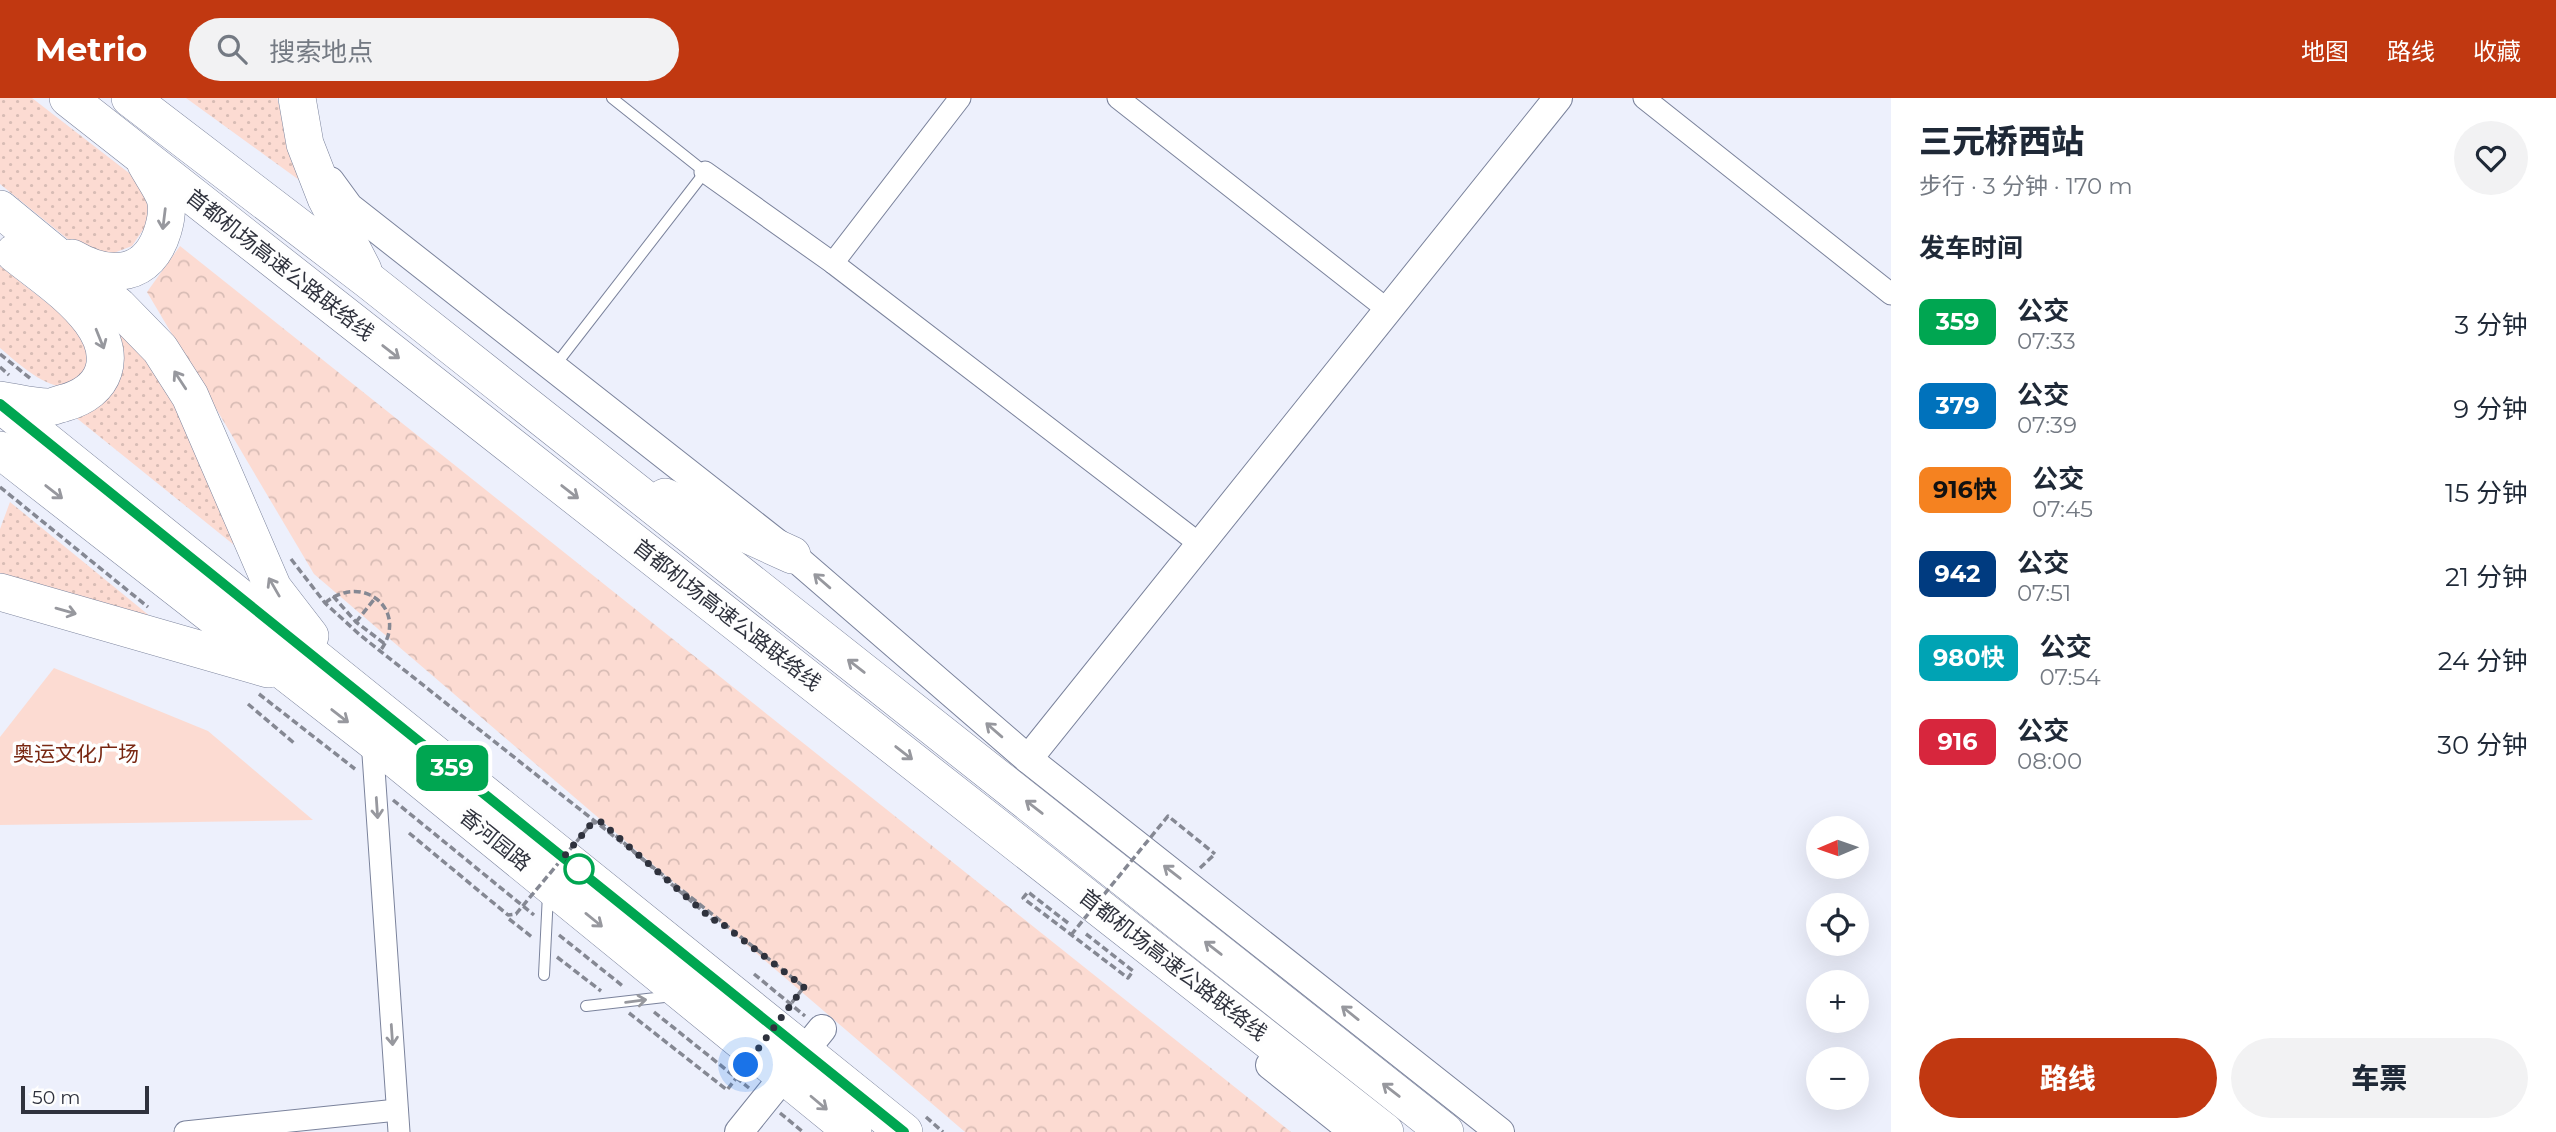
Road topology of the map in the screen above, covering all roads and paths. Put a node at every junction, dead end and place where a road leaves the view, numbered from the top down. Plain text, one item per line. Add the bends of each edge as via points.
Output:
1 (68, 98) edge
2 (130, 98) edge
3 (297, 98) edge
4 (612, 98) edge
5 (960, 98) edge
6 (1118, 98) edge
7 (1558, 98) edge
8 (1644, 98) edge
9 (305, 144) junction
10 (142, 157) junction
11 (705, 172) junction
12 (0, 209) edge
13 (16, 238) edge
14 (833, 263) junction
15 (369, 280) junction
16 (97, 289) junction
17 (1891, 294) edge
18 (1388, 310) junction
19 (0, 354) edge
20 (553, 368) junction
21 (40, 387) dead end
22 (0, 402) edge
23 (0, 450) edge
24 (612, 472) junction
25 (0, 487) edge
26 (1201, 545) junction
27 (792, 555) junction
28 (289, 557) dead end
29 (0, 592) edge
30 (333, 596) junction
31 (376, 597) junction
32 (325, 603) junction
33 (150, 608) dead end
34 (356, 622) junction
35 (385, 645) junction
36 (380, 652) junction
37 (344, 681) junction
38 (272, 684) junction
39 (248, 704) dead end
40 (372, 740) junction
41 (295, 743) dead end
42 (1027, 759) junction
43 (375, 785) junction
44 (410, 833) dead end
45 (1215, 854) dead end
46 (549, 884) junction
47 (509, 919) dead end
48 (715, 920) junction
49 (1068, 923) dead end
50 (547, 926) junction
51 (1099, 926) junction
52 (1071, 935) junction
53 (545, 947) junction
54 (544, 975) dead end
55 (686, 995) junction
56 (639, 1000) junction
57 (615, 1003) junction
58 (586, 1006) dead end
59 (756, 1052) junction
60 (794, 1064) junction
61 (397, 1110) junction
62 (185, 1132) edge
63 (399, 1132) edge
64 (739, 1132) edge
65 (803, 1132) edge
66 (853, 1132) edge
67 (904, 1132) edge
68 (1354, 1132) edge
69 (1385, 1132) edge
70 (1445, 1132) edge
71 (1500, 1132) edge

1 - 10 highway, 首都机场高速公路联络线
2 - 15 highway, 首都机场高速公路联络线
3 - 9 highway
4 - 11 lane
5 - 14 street
6 - 18 street
7 - 18 main road
8 - 17 street
9 - 15 highway via 326,198
9 - 20 main road via 349,207
10 -> 16 highway via 165,198 167,217 160,241 146,261
10 -> 51 highway, 首都机场高速公路联络线
11 - 14 street
11 - 20 lane
12 - 13 highway
13 - 16 highway
13 - 16 highway via 100,271
14 - 26 street
15 - 24 highway, 首都机场高速公路联络线
16 -> 22 highway via 89,319 102,339 106,357 95,388 80,398 49,407
37 -> 16 highway via 273,588 190,396 160,349
18 - 26 main road
19 - 21 path
20 - 27 main road
22 - 37 highway, 香河园路
23 -> 38 highway, 香河园路
24 - 27 highway
70 -> 24 highway, 首都机场高速公路联络线
25 - 33 path
26 - 42 main road
42 -> 27 main road
28 - 32 path
29 -> 38 highway
30 - 31 path via 353,590
30 - 32 path
30 - 34 path
31 - 34 path
31 - 35 path via 388,616
32 - 36 path
34 - 35 path
35 - 36 path
36 - 48 path
37 - 59 highway, 香河园路
38 -> 40 highway, 香河园路
38 - 43 path
39 - 41 path
40 - 43 street
40 - 46 highway, 香河园路
71 -> 42 main road
43 - 50 path
43 -> 61 street
44 - 48 path, bridge via 508,915 516,914 592,823 601,822
45 - 52 path, bridge via 1168,816
46 - 50 lane
46 -> 55 highway, 香河园路
47 - 53 path
48 - 59 path via 804,987
49 - 52 path via 1028,892 1023,898
50 - 53 lane
50 - 56 path
51 - 52 path via 1133,971 1128,978
51 - 68 main road
51 - 69 highway, 首都机场高速公路联络线
53 - 54 lane
53 - 57 path
55 - 56 lane
55 - 59 highway, 香河园路
57 -> 56 lane
56 - 59 path
57 - 58 lane
57 - 59 path via 727,1090
59 - 60 highway, 香河园路
59 - 60 path
60 - 64 main road
60 - 65 path
60 -> 66 highway, 香河园路
60 - 67 highway, 香河园路
61 - 62 street
61 - 63 street

